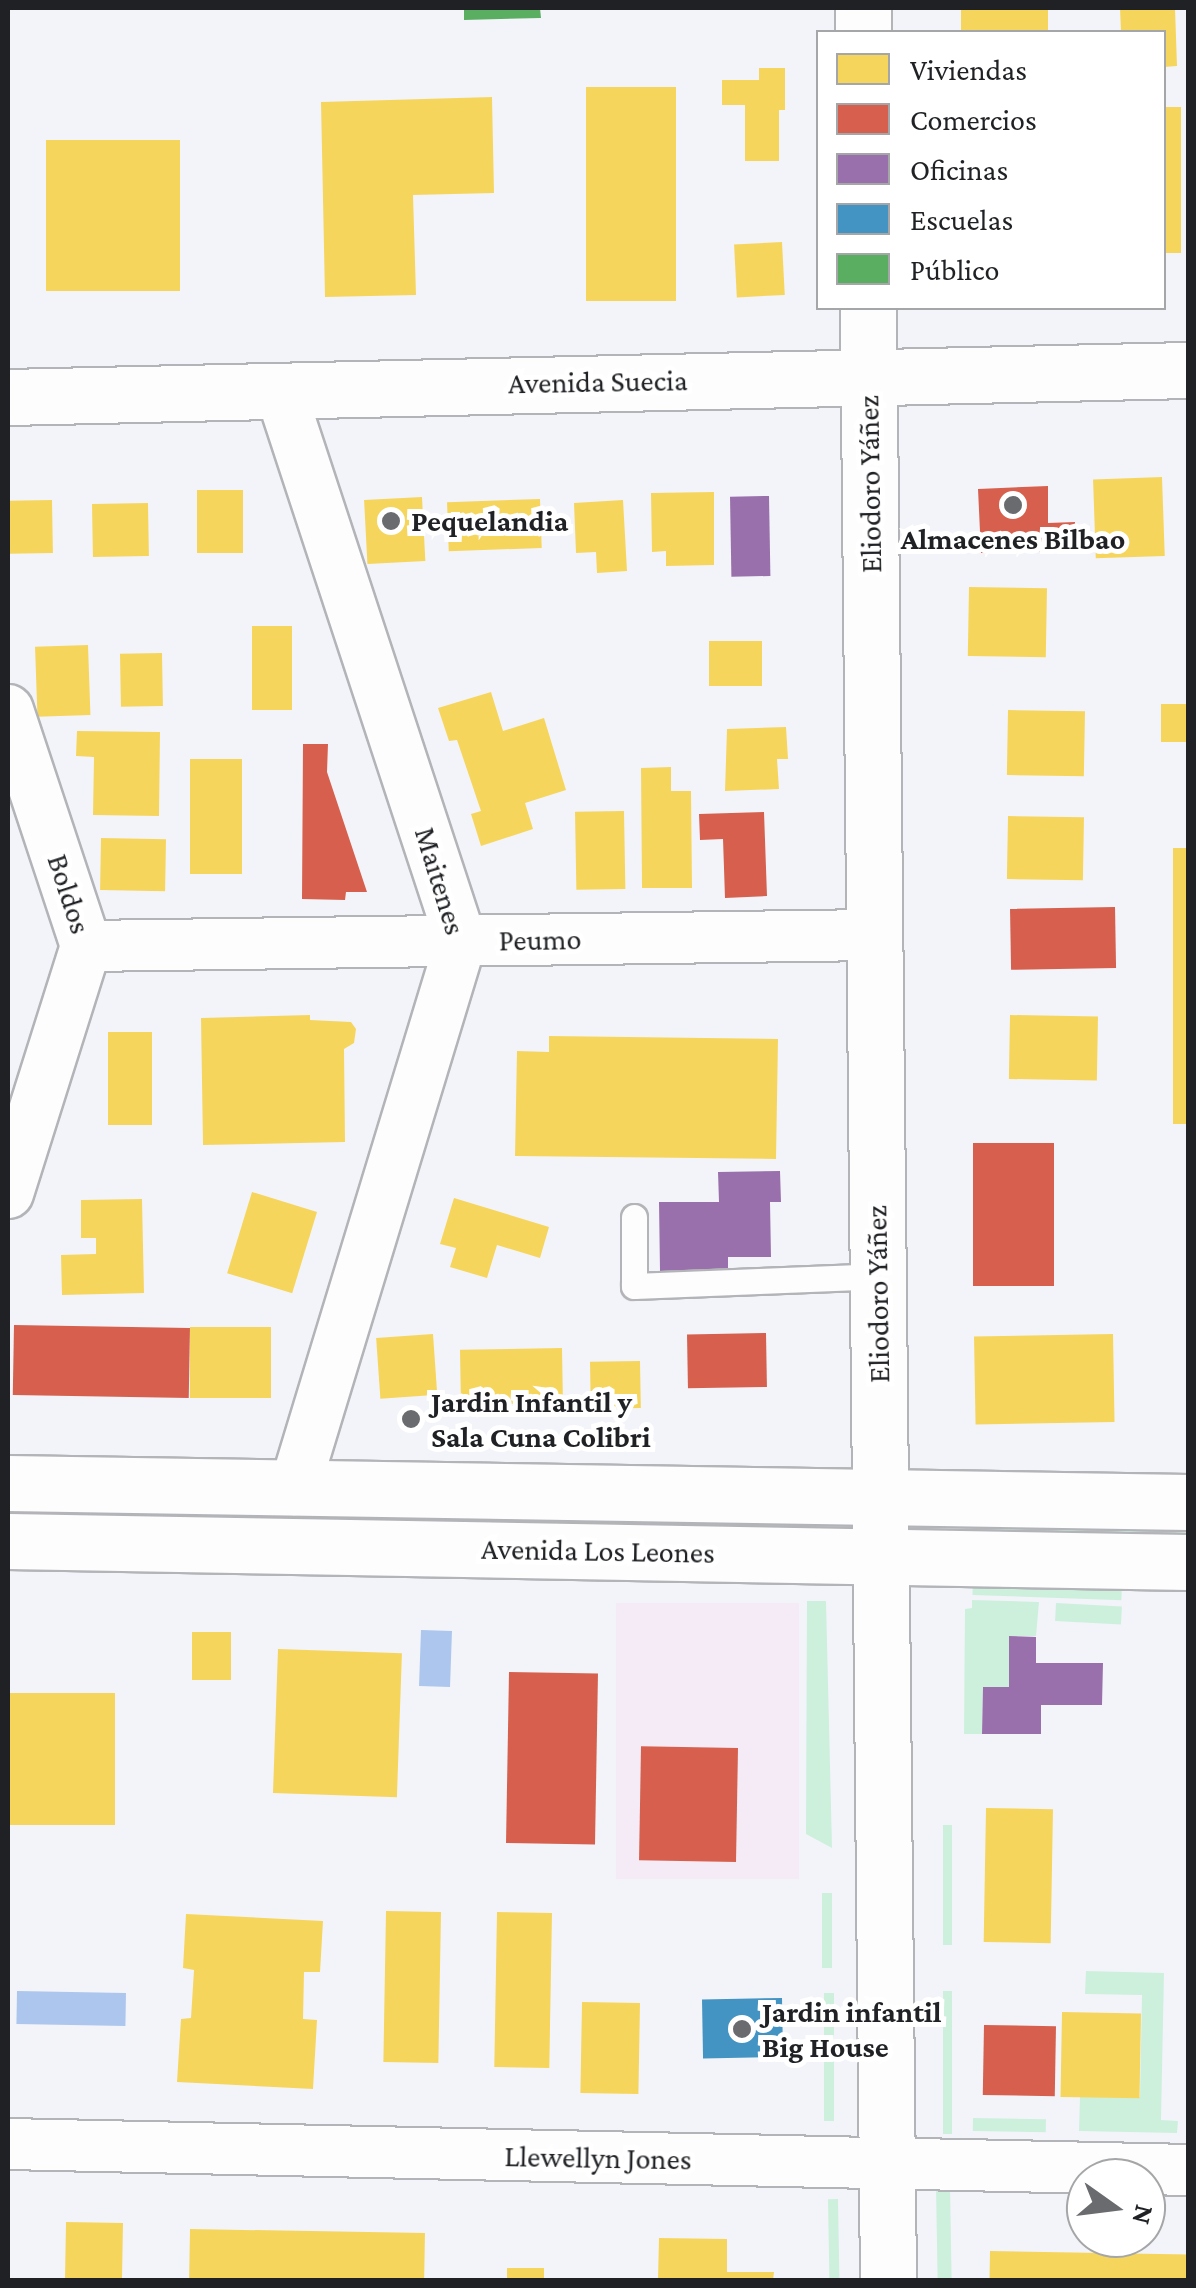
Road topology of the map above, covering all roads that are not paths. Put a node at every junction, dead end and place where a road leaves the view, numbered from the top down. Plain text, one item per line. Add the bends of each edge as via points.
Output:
1 (868, 310) edge
2 (1188, 370) edge
3 (868, 376) junction
4 (280, 390) junction
5 (8, 396) edge
6 (8, 710) edge
7 (874, 936) junction
8 (462, 941) junction
9 (86, 946) junction
10 (8, 1193) edge
11 (634, 1217) dead end
12 (878, 1276) junction
13 (8, 1483) edge
14 (294, 1490) junction
15 (880, 1495) junction
16 (1188, 1502) edge
17 (8, 1541) edge
18 (880, 1554) junction
19 (1188, 1562) edge
20 (8, 2144) edge
21 (887, 2164) junction
22 (1188, 2170) edge
23 (888, 2280) edge

1 - 3 main road, Eliodoro Yáñez
2 - 3 main road, Avenida Suecia
3 - 4 main road, Avenida Suecia
3 - 7 main road, Eliodoro Yáñez
4 - 5 main road, Avenida Suecia
4 - 8 street, Maitenes
6 - 9 street, Boldos
7 - 8 street, Peumo
7 - 12 main road, Eliodoro Yáñez
8 - 9 street, Peumo
8 - 14 street, Maitenes
9 - 10 street, Boldos
11 - 12 lane via 634,1286
12 - 15 main road, Eliodoro Yáñez
13 - 14 main road, Avenida Los Leones
14 - 15 main road, Avenida Los Leones
15 - 16 main road, Avenida Los Leones
15 - 18 main road, Eliodoro Yáñez
17 - 18 main road, Avenida Los Leones
18 - 19 main road, Avenida Los Leones
18 - 21 main road, Eliodoro Yáñez
20 - 21 street, Llewellyn Jones
21 - 22 street, Llewellyn Jones
21 - 23 main road, Eliodoro Yáñez

